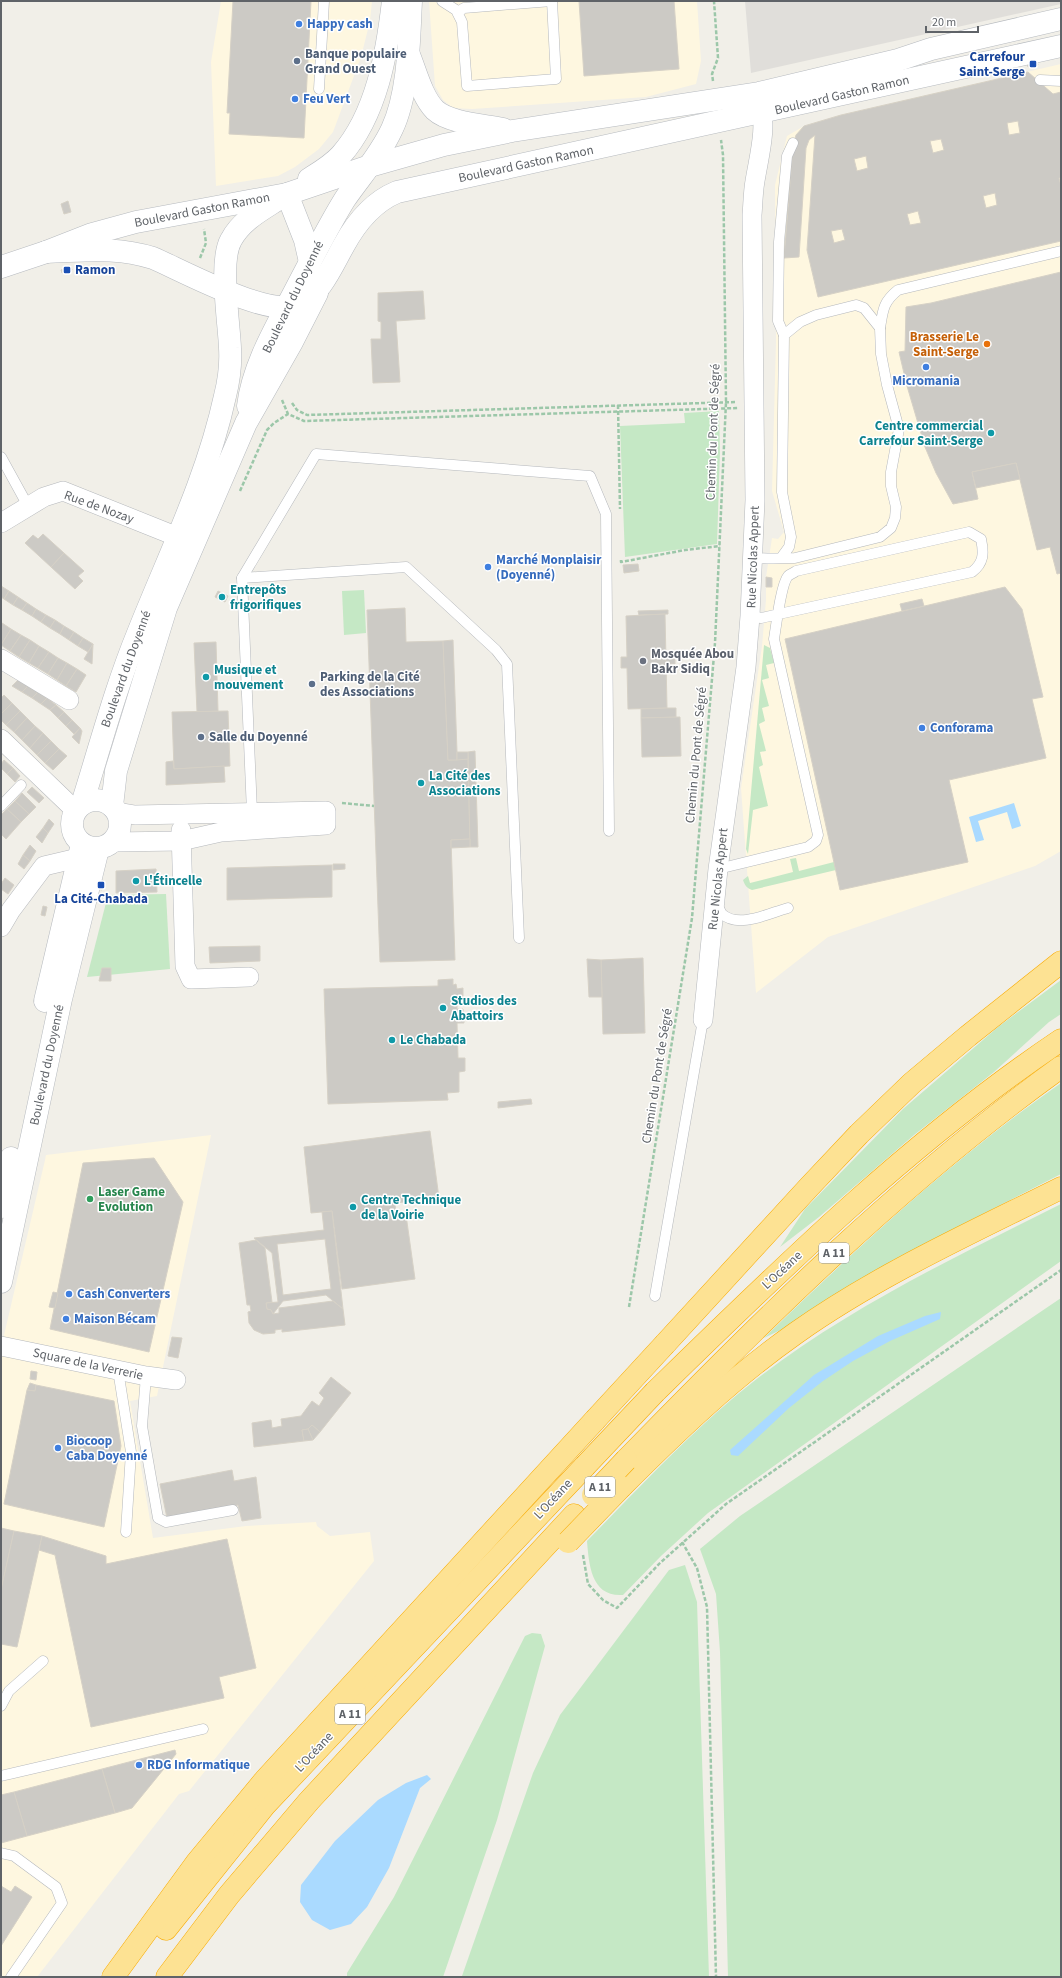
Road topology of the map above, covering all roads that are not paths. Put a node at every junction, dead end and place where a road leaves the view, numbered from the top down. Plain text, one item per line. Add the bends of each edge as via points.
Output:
1 (324, 1) edge
2 (393, 1) edge
3 (411, 1) edge
4 (442, 1) edge
5 (552, 1) edge
6 (458, 12) junction
7 (1061, 19) edge
8 (1061, 46) edge
9 (409, 55) junction
10 (1040, 80) dead end
11 (1061, 81) edge
12 (319, 89) dead end
13 (761, 103) junction
14 (512, 131) junction
15 (793, 143) dead end
16 (365, 172) junction
17 (287, 194) junction
18 (1061, 251) edge
19 (46, 252) junction
20 (310, 262) junction
21 (1, 267) edge
22 (319, 289) junction
23 (227, 291) junction
24 (286, 308) junction
25 (880, 328) junction
26 (784, 335) junction
27 (246, 423) junction
28 (1, 457) edge
29 (28, 506) junction
30 (1, 523) edge
31 (178, 537) junction
32 (753, 558) junction
33 (780, 558) junction
34 (242, 578) junction
35 (166, 608) junction
36 (779, 614) junction
37 (750, 616) junction
38 (2, 660) edge
39 (69, 700) dead end
40 (1, 739) edge
41 (21, 785) dead end
42 (1, 806) edge
43 (79, 808) junction
44 (114, 809) junction
45 (181, 814) junction
46 (252, 821) junction
47 (609, 831) dead end
48 (181, 841) junction
49 (93, 848) junction
50 (718, 869) junction
51 (715, 901) junction
52 (788, 908) dead end
53 (1, 927) edge
54 (519, 938) dead end
55 (1061, 962) edge
56 (249, 977) dead end
57 (703, 1020) joint
58 (1061, 1040) edge
59 (1061, 1067) edge
60 (1061, 1188) edge
61 (1, 1207) edge
62 (1, 1282) edge
63 (655, 1296) dead end
64 (1, 1346) edge
65 (118, 1370) junction
66 (146, 1376) junction
67 (176, 1380) dead end
68 (233, 1510) dead end
69 (126, 1532) dead end
70 (487, 1608) junction
71 (43, 1661) dead end
72 (1, 1706) edge
73 (203, 1729) dead end
74 (1, 1776) edge
75 (1, 1853) edge
76 (11, 1977) edge
77 (113, 1977) edge
78 (131, 1977) edge
79 (167, 1977) edge

1 - 12 lane
2 - 17 main road via 376,88 357,134 334,162
3 - 9 main road, Boulevard du Doyenné
4 - 6 lane via 450,4
5 - 6 lane via 464,8
5 - 6 lane via 556,79 467,86 463,28
7 - 13 main road, Boulevard Gaston Ramon via 931,49
8 - 13 main road, Boulevard Gaston Ramon
9 - 14 main road via 426,97 435,110 450,118
9 - 16 main road, Boulevard du Doyenné via 400,104 392,128
10 - 11 lane
13 - 14 main road, Boulevard Gaston Ramon
13 - 22 main road, Boulevard Gaston Ramon via 397,192 376,204 349,236
13 - 32 street, Rue Nicolas Appert via 764,131 754,184 746,405 755,500
14 - 16 main road, Boulevard Gaston Ramon via 444,145
15 - 26 lane via 787,156 779,242 778,321
16 - 17 main road, Boulevard Gaston Ramon
16 - 20 main road, Boulevard du Doyenné via 331,222
17 - 19 main road, Boulevard Gaston Ramon via 136,222 92,234
17 - 20 main road via 305,240
17 - 23 main road, Boulevard du Doyenné via 249,219 234,234 227,247
18 - 25 lane via 898,290 888,298 884,306
19 - 21 main road, Boulevard Gaston Ramon
19 - 23 main road, Boulevard Gaston Ramon via 131,252 153,258
20 - 24 main road, Boulevard du Doyenné
22 - 24 main road, Boulevard Gaston Ramon via 299,304
22 - 27 main road, Boulevard du Doyenné
23 - 24 main road, Boulevard Gaston Ramon via 259,303
23 - 31 main road, Boulevard du Doyenné via 230,371 215,435 196,494
24 - 27 main road, Boulevard du Doyenné via 273,331 254,378
25 - 26 lane via 864,308 856,304 816,315 800,322
25 - 33 lane via 881,354 899,429 891,472 896,518 891,528 880,537 795,558
26 - 33 lane via 782,492 791,537 789,547
27 - 35 main road, Boulevard du Doyenné
28 - 29 lane
29 - 30 street, Rue de Nozay
29 - 31 street, Rue de Nozay via 44,496 63,491
31 - 35 main road, Boulevard du Doyenné via 183,543 183,548 169,581
31 - 43 main road, Boulevard du Doyenné via 137,634
32 - 33 lane
32 - 37 street, Rue Nicolas Appert
34 - 46 lane
34 - 47 lane via 316,454 590,476 606,514
34 - 54 lane via 406,567 496,650 507,664
35 - 44 main road, Boulevard du Doyenné via 116,772
36 - 36 lane via 972,572 980,567 983,558 981,539 969,532 796,571 788,576 784,583
36 - 37 lane via 761,618
36 - 50 lane via 774,639 818,835 816,841 808,846
37 - 50 street, Rue Nicolas Appert via 746,667
38 - 39 street
40 - 43 street
41 - 42 lane
43 - 44 main road via 94,800 106,803
43 - 49 main road, Boulevard du Doyenné via 71,825 73,833
44 - 45 street via 135,815
44 - 49 main road, Boulevard du Doyenné via 120,828
45 - 46 street
45 - 48 street
46 - 48 street via 221,832
48 - 49 street
48 - 56 street via 185,966 191,979
49 - 53 street via 44,866
49 - 61 main road, Boulevard du Doyenné via 52,969
49 - 62 main road, Boulevard du Doyenné
50 - 51 street, Rue Nicolas Appert
51 - 52 lane via 722,914 734,921
51 - 57 street, Rue Nicolas Appert
55 - 77 highway, bridge via 907,1088 809,1187 265,1780 197,1862
57 - 63 lane
58 - 78 highway, L’Océane / A 11, bridge via 932,1137 858,1200 655,1392 265,1805
59 - 70 highway, L’Océane / A 11, bridge via 958,1145 848,1241 727,1356
60 - 70 highway, bridge via 916,1260 796,1332 711,1400 621,1487 575,1547
64 - 65 street, Square de la Verrerie
65 - 66 street, Square de la Verrerie
65 - 69 lane via 131,1452
66 - 67 street, Square de la Verrerie
66 - 68 lane via 142,1426 158,1518 166,1522
70 - 79 highway, L’Océane / A 11 via 309,1800 230,1895
71 - 72 lane via 9,1691
73 - 74 lane
75 - 76 lane via 14,1856 56,1887 62,1903

